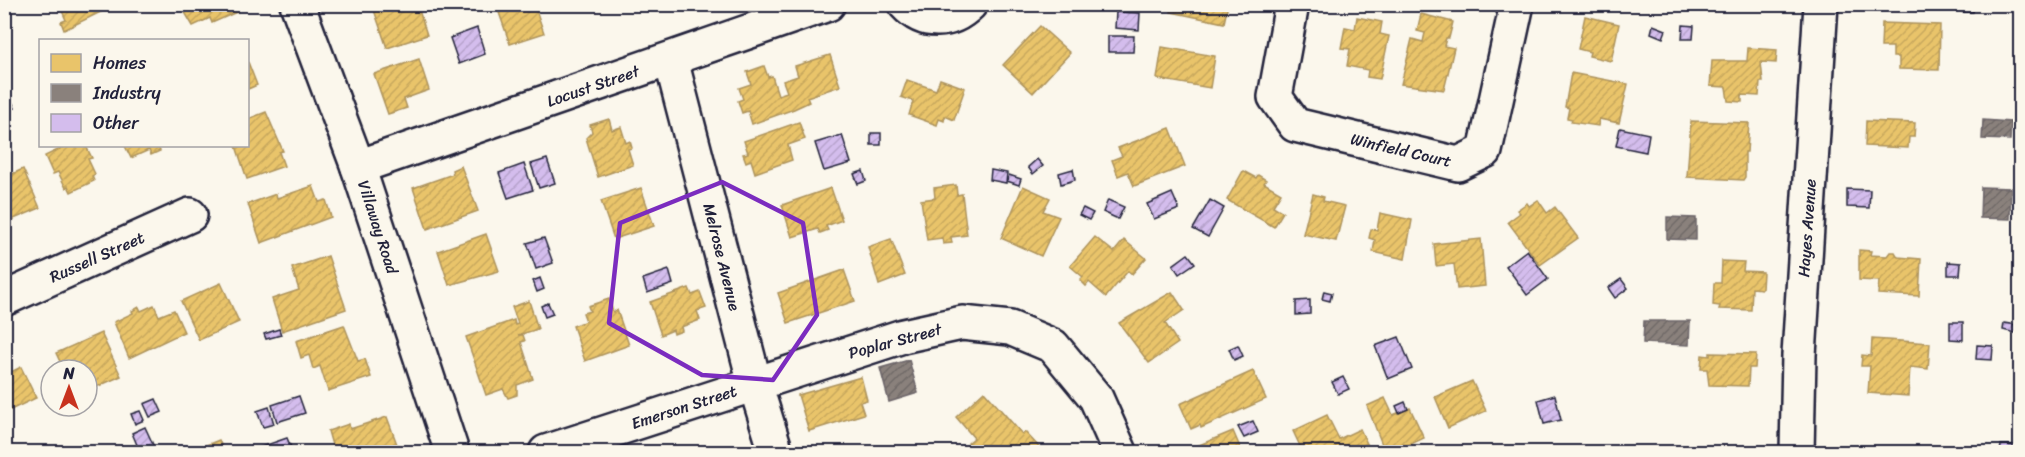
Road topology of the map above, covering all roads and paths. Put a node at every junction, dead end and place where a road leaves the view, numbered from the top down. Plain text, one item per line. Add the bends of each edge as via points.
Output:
1 (297, 4) edge
2 (828, 4) edge
3 (905, 4) edge
4 (970, 4) edge
5 (1292, 4) edge
6 (1517, 4) edge
7 (1821, 4) edge
8 (671, 60) junction
9 (358, 167) junction
10 (190, 215) dead end
11 (4, 299) edge
12 (755, 384) junction
13 (452, 453) edge
14 (546, 453) edge
15 (777, 453) edge
16 (1120, 453) edge
17 (1797, 453) edge

1 - 9 street, Villaway Road
2 - 8 street, Locust Street
3 - 4 street via 919,16 933,20 962,12
5 - 6 street, Winfield Court via 1275,97 1295,125 1458,165 1485,151
7 - 17 street, Hayes Avenue via 1799,355
8 - 9 street, Locust Street
8 - 12 street, Melrose Avenue
9 - 13 street, Villaway Road
10 - 11 street, Russell Street
12 - 14 street, Emerson Street
12 - 15 street, Melrose Avenue
12 - 16 street, Poplar Street via 903,336 962,323 1010,328 1053,346 1096,398

